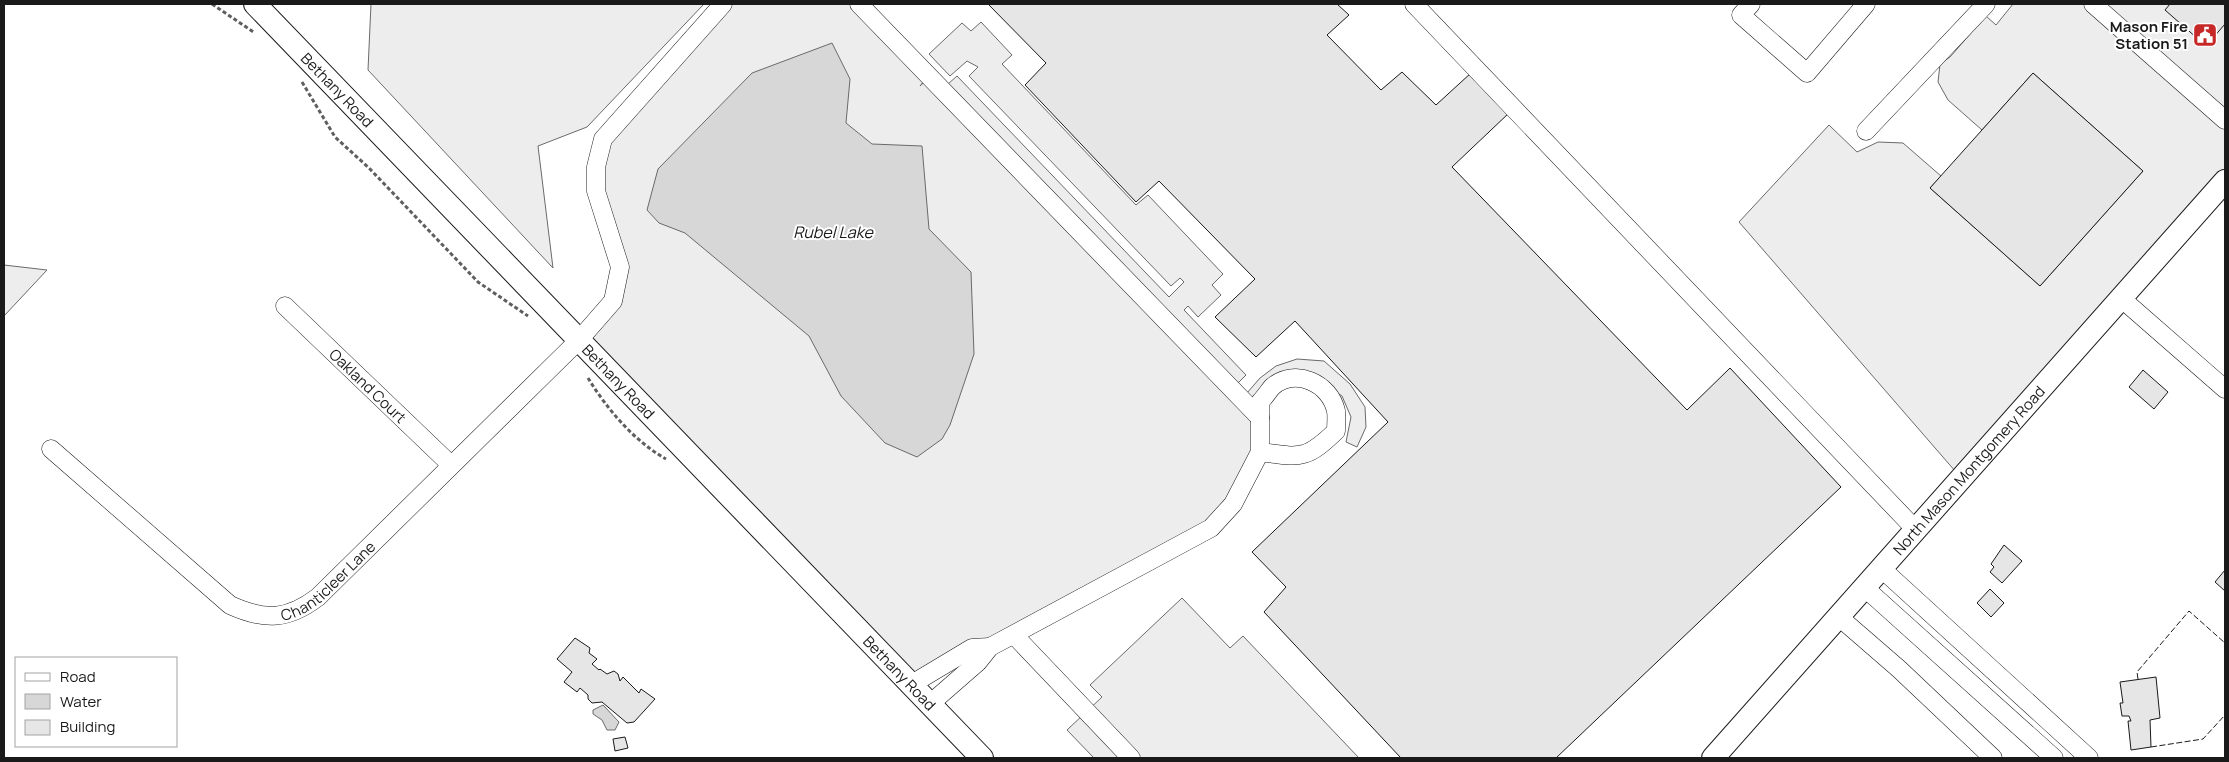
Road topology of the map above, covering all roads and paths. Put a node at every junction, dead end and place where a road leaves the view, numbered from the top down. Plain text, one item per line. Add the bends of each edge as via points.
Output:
1 (212, 4) edge
2 (255, 4) edge
3 (723, 4) edge
4 (859, 4) edge
5 (1414, 4) edge
6 (1751, 4) edge
7 (1866, 4) edge
8 (1986, 4) edge
9 (2093, 4) edge
10 (261, 37) dead end
11 (298, 74) dead end
12 (2225, 120) edge
13 (1866, 131) dead end
14 (2225, 181) edge
15 (2122, 299) junction
16 (286, 306) dead end
17 (532, 319) dead end
18 (579, 340) junction
19 (2225, 389) edge
20 (1260, 418) junction
21 (51, 449) dead end
22 (1260, 452) junction
23 (451, 465) junction
24 (1916, 530) junction
25 (1882, 569) junction
26 (1865, 588) junction
27 (1839, 617) junction
28 (1014, 635) junction
29 (990, 647) junction
30 (912, 684) junction
31 (931, 703) junction
32 (982, 758) edge
33 (1131, 758) edge
34 (1713, 758) edge
35 (1993, 758) edge
36 (2054, 758) edge
37 (2088, 758) edge

1 - 10 path
2 - 18 main road, Bethany Road
3 - 18 street, Chanticleer Lane via 603,140 596,167 596,191 620,267 613,302
4 - 20 street
5 - 24 street
6 - 7 street via 1742,15 1807,73
8 - 13 street
9 - 12 street
11 - 17 path via 335,137 478,282
14 - 15 main road, North Mason Montgomery Road
15 - 19 street
15 - 24 main road, North Mason Montgomery Road
16 - 23 street, Oakland Court
18 - 23 street, Chanticleer Lane
18 - 30 main road, Bethany Road
20 - 22 street
20 - 22 street via 1260,402 1273,386 1292,377 1313,380 1329,394 1336,412 1336,431 1320,446 1299,457
21 - 23 street, Chanticleer Lane via 216,594 238,608 262,616 282,616 301,610 318,597
22 - 28 street via 1233,504 1211,528
24 - 25 main road, North Mason Montgomery Road
25 - 26 main road, North Mason Montgomery Road
25 - 37 street
26 - 27 main road, North Mason Montgomery Road
26 - 36 street
27 - 34 main road, North Mason Montgomery Road
27 - 35 street via 1899,668
28 - 29 street
28 - 33 street
29 - 30 street via 972,648
29 - 31 street via 978,662
30 - 31 main road, Bethany Road
31 - 32 main road, Bethany Road

